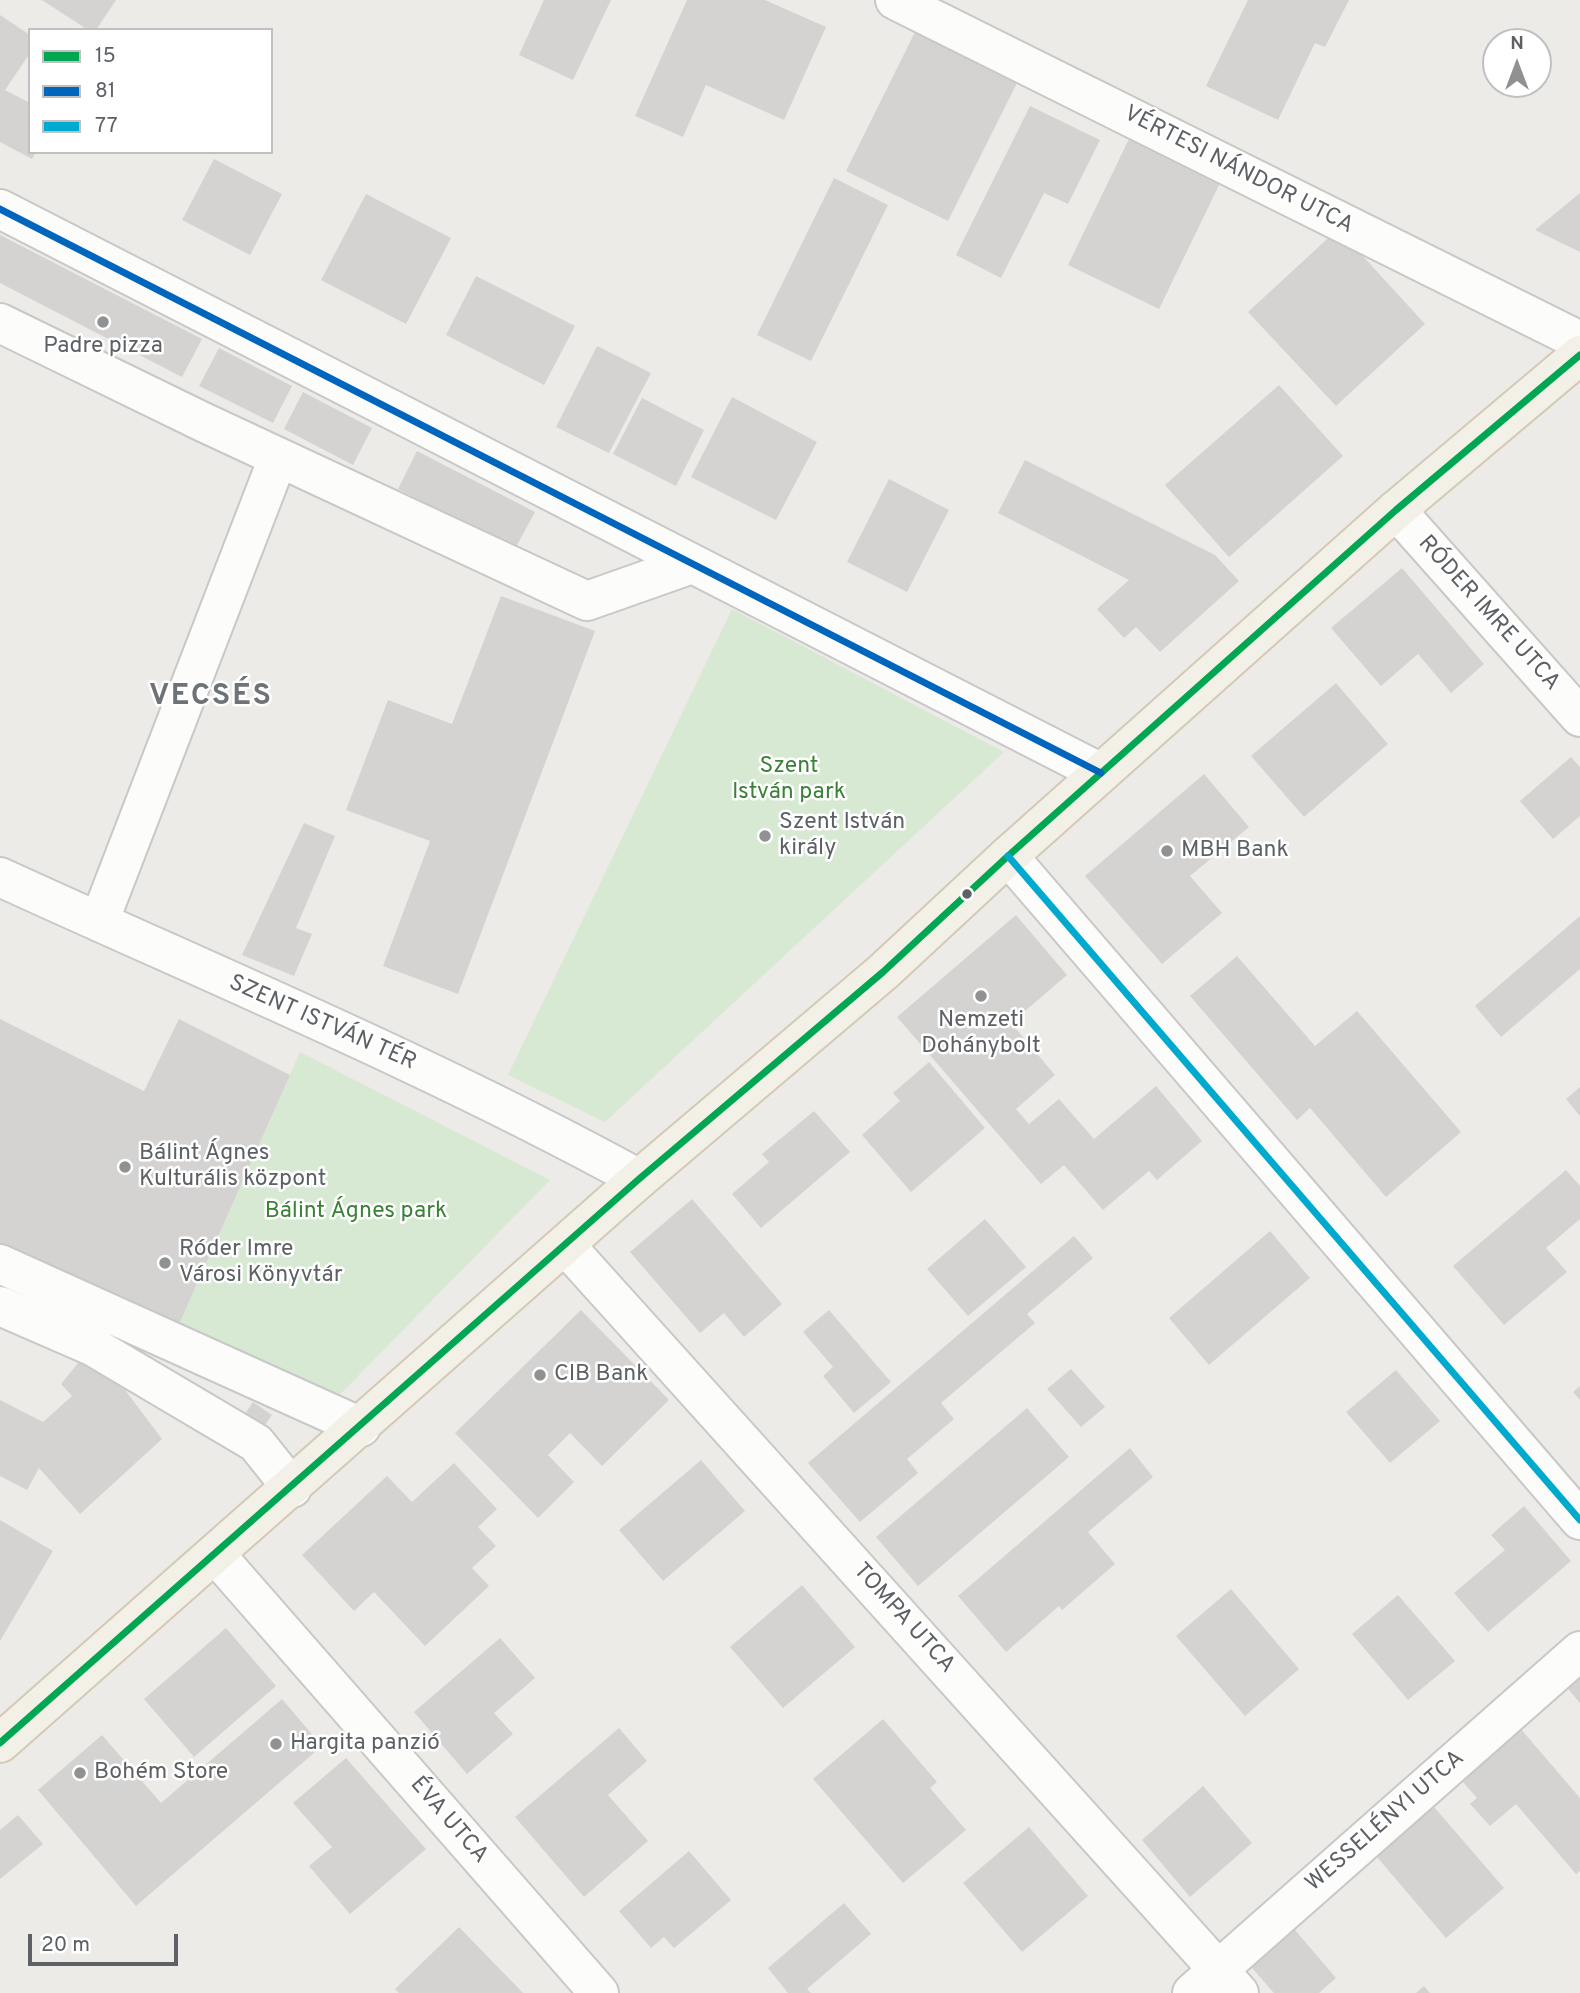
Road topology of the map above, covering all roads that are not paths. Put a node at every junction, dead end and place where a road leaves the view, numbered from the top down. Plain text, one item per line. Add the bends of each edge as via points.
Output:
1 (895, 0) edge
2 (0, 209) edge
3 (0, 323) edge
4 (1580, 341) edge
5 (1580, 355) edge
6 (278, 458) junction
7 (1396, 510) junction
8 (692, 564) junction
9 (1580, 717) edge
10 (1101, 773) junction
11 (1008, 856) junction
12 (0, 877) edge
13 (99, 922) junction
14 (639, 1179) junction
15 (565, 1245) junction
16 (0, 1264) edge
17 (0, 1306) edge
18 (360, 1427) junction
19 (292, 1488) junction
20 (1580, 1520) edge
21 (215, 1554) junction
22 (1580, 1651) edge
23 (0, 1743) edge
24 (1217, 1985) edge
25 (599, 1993) edge

1 - 4 street, VÉRTESI NÁNDOR UTCA
2 - 8 street
3 - 6 street
5 - 7 main road
6 - 8 street via 587,601
6 - 13 street
7 - 9 street, RÓDER IMRE UTCA
7 - 10 main road
8 - 10 street
10 - 11 main road
11 - 14 main road via 883,972
11 - 20 street
12 - 13 street, SZENT ISTVÁN TÉR
13 - 14 street, SZENT ISTVÁN TÉR via 455,1084
14 - 15 main road
15 - 18 main road
15 - 24 street, TOMPA UTCA
16 - 18 street
17 - 19 street via 92,1346 256,1443
18 - 19 main road
19 - 21 main road
21 - 23 main road
21 - 25 street, ÉVA UTCA
22 - 24 street, WESSELÉNYI UTCA

